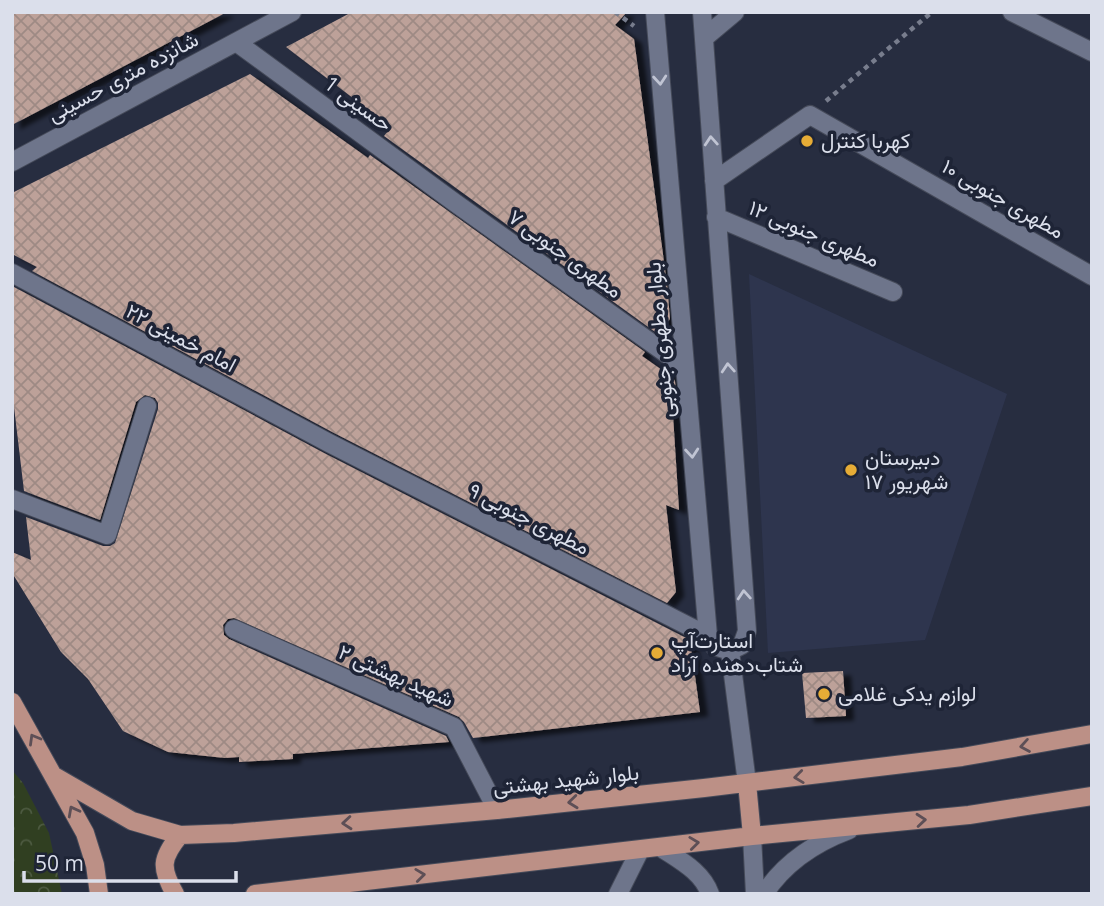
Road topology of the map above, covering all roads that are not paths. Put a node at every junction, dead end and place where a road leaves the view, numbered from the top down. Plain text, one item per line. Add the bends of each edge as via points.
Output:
1 (292, 12) edge
2 (655, 12) edge
3 (702, 12) edge
4 (735, 12) edge
5 (1012, 12) edge
6 (704, 38) junction
7 (236, 42) junction
8 (1092, 52) edge
9 (12, 162) edge
10 (714, 181) junction
11 (454, 202) joint
12 (716, 217) junction
13 (12, 273) edge
14 (1092, 276) edge
15 (893, 292) dead end
16 (685, 367) junction
17 (147, 406) dead end
18 (329, 443) joint
19 (12, 499) edge
20 (233, 629) dead end
21 (708, 636) junction
22 (730, 651) junction
23 (12, 702) edge
24 (1092, 734) edge
25 (56, 777) junction
26 (747, 783) junction
27 (1092, 796) edge
28 (498, 810) junction
29 (876, 824) junction
30 (180, 835) junction
31 (752, 836) junction
32 (660, 847) junction
33 (639, 850) junction
34 (99, 894) edge
35 (175, 894) edge
36 (255, 894) edge
37 (618, 894) edge
38 (710, 894) edge
39 (755, 894) edge
40 (764, 894) edge

1 - 7 street, شانزده متری حسینی
2 -> 16 street, بلوار مطهری جنوبی
3 - 6 street
4 - 6 street
5 - 8 street
10 -> 6 street
7 - 9 street, شانزده متری حسینی
7 - 11 street, حسینی 1
10 - 12 street
10 - 14 street, مطهری جنوبی ۱۰ via 810,115
11 - 16 street, مطهری جنوبی ۷
12 - 15 street, مطهری جنوبی ۱۲
22 -> 12 street via 742,645 747,631
13 - 18 street, امام خمینی ۲۲
16 -> 21 street, بلوار مطهری جنوبی
17 - 19 street via 107,535
18 - 21 street, مطهری جنوبی ۹
20 - 28 street, شهید بهشتی ۲ via 454,727
21 - 22 street via 714,646
22 - 26 street
25 -> 23 main road
24 -> 26 main road, بلوار شهید بهشتی via 962,757
25 - 30 main road, بلوار شهید بهشتی via 132,821
34 -> 25 main road via 85,833
26 -> 28 main road, بلوار شهید بهشتی
26 - 31 main road
29 -> 27 main road
28 -> 30 main road, بلوار شهید بهشتی
29 - 31 main road
29 - 40 street via 829,837 807,850
30 - 35 main road via 166,852 164,874
32 -> 31 main road
31 - 39 street
32 - 33 main road
32 - 38 street via 706,882
36 -> 33 main road
33 - 37 street

